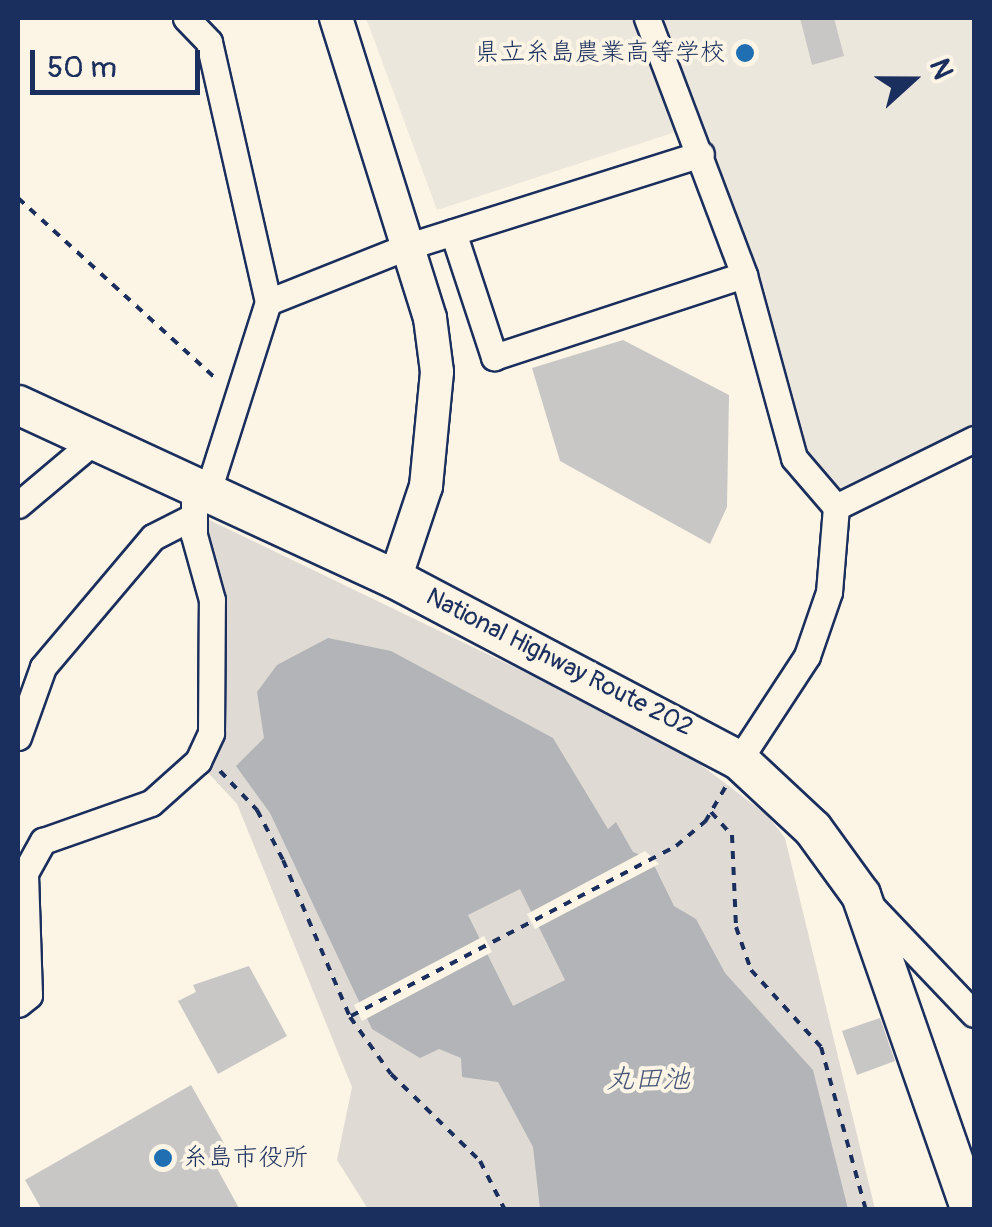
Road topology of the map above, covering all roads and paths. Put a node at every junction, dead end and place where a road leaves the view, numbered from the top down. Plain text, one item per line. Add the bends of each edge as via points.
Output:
1 (186, 18) edge
2 (336, 18) edge
3 (647, 18) edge
4 (701, 154) junction
5 (18, 198) edge
6 (453, 232) junction
7 (409, 246) junction
8 (744, 275) junction
9 (268, 302) junction
10 (238, 398) junction
11 (18, 405) edge
12 (974, 439) edge
13 (94, 441) junction
14 (198, 499) junction
15 (18, 505) edge
16 (836, 507) junction
17 (395, 579) junction
18 (18, 737) edge
19 (203, 752) junction
20 (739, 760) junction
21 (711, 812) junction
22 (860, 895) junction
23 (18, 1004) edge
24 (974, 1014) edge
25 (350, 1017) junction
26 (504, 1210) edge
27 (866, 1210) edge
28 (971, 1210) edge

1 - 9 street via 209,42
2 - 7 main road
3 - 4 street
4 - 6 street
4 - 8 street
5 - 10 path
6 - 7 street
6 - 8 street via 494,357
7 - 9 street
7 - 17 main road via 430,318 437,422
8 - 16 street via 794,458
9 - 10 street
10 - 14 street
11 - 13 highway, National Highway Route 202
12 - 16 street
13 - 14 highway, National Highway Route 202
13 - 15 street
14 - 17 highway, National Highway Route 202
14 - 18 street via 153,537 44,666
14 - 19 street via 212,600 213,720
16 - 20 street via 829,592 807,656
17 - 20 highway, National Highway Route 202 via 669,715
19 - 23 street via 150,803 43,841 25,873 29,995
19 - 25 path via 256,810
20 - 21 path
20 - 22 highway, National Highway Route 202 via 813,829
21 - 25 path via 662,852
21 - 27 path via 732,835 736,928 751,970 821,1048
22 - 24 street
22 - 28 highway, National Highway Route 202
25 - 26 path via 390,1074 480,1161

